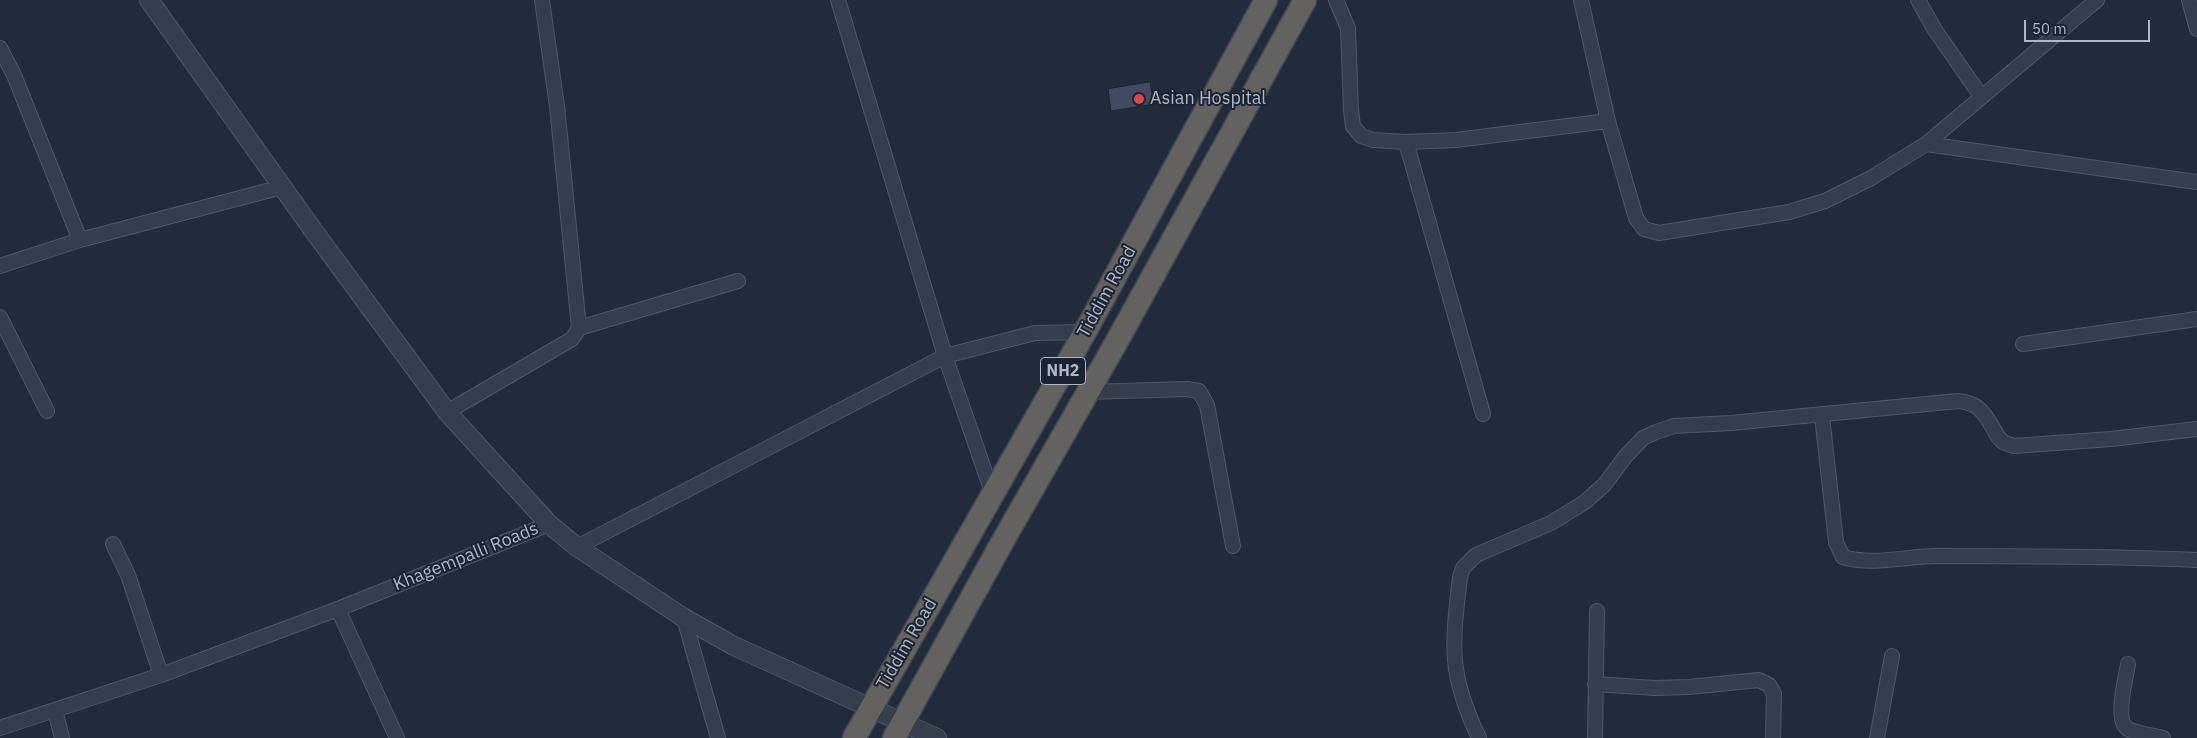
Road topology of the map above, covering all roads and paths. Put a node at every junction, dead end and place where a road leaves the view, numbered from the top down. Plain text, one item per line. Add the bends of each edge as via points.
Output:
1 (148, 0) edge
2 (542, 0) edge
3 (838, 0) edge
4 (1266, 0) edge
5 (1306, 0) edge
6 (1336, 0) edge
7 (1581, 0) edge
8 (1918, 0) edge
9 (2097, 0) edge
10 (2189, 0) edge
11 (2197, 29) edge
12 (0, 48) edge
13 (1981, 96) junction
14 (1608, 121) junction
15 (1406, 142) junction
16 (1926, 144) junction
17 (2197, 182) edge
18 (282, 187) junction
19 (80, 240) junction
20 (0, 266) edge
21 (738, 280) dead end
22 (0, 317) edge
23 (2197, 320) edge
24 (579, 328) junction
25 (1085, 332) junction
26 (2023, 344) dead end
27 (945, 356) junction
28 (1088, 392) junction
29 (48, 410) dead end
30 (447, 412) junction
31 (1483, 414) dead end
32 (1822, 416) junction
33 (2197, 429) edge
34 (993, 495) junction
35 (549, 524) junction
36 (113, 544) dead end
37 (1233, 546) dead end
38 (577, 547) junction
39 (2197, 560) edge
40 (338, 609) junction
41 (1597, 611) dead end
42 (684, 618) junction
43 (1892, 656) dead end
44 (2128, 664) dead end
45 (161, 675) junction
46 (1595, 684) junction
47 (870, 709) junction
48 (55, 710) junction
49 (0, 728) edge
50 (898, 731) edge
51 (62, 738) edge
52 (397, 738) edge
53 (718, 738) edge
54 (854, 738) edge
55 (937, 738) edge
56 (1479, 738) edge
57 (1595, 738) edge
58 (1773, 738) edge
59 (1877, 738) edge
60 (2163, 738) edge

1 - 18 street
2 - 24 street via 557,106
3 - 27 street
4 - 25 highway, Tiddim Road / NH2
5 - 28 highway, Tiddim Road / NH2
6 - 15 street via 1348,28 1353,126 1361,136 1373,140
7 - 14 street
8 - 13 street
9 - 13 street
10 - 11 street
12 - 19 street
13 - 16 street
14 - 15 street via 1483,138
14 - 16 street via 1636,218 1644,229 1659,233 1788,212 1825,201 1871,178
15 - 31 street
16 - 17 street
18 - 19 street
18 - 30 street
19 - 20 street
21 - 24 street
22 - 29 street
23 - 26 street
24 - 30 street via 572,339
25 - 27 street via 1035,333
25 - 34 highway, Tiddim Road / NH2
27 - 34 street
27 - 38 street
28 - 37 street via 1187,389 1202,394
28 - 50 highway, Tiddim Road / NH2
30 - 35 street
32 - 33 street via 1970,402 1980,408 2003,442 2014,446
32 - 39 street via 1836,542 1843,557 1870,560 2062,555
32 - 56 street via 1674,426 1656,432 1643,438 1605,484 1580,506 1469,561 1460,577 1453,658 1459,691
34 - 47 highway, Tiddim Road / NH2
35 - 38 street, Khagempalli Roads
35 - 40 street, Khagempalli Roads
36 - 45 street via 128,575
38 - 42 street, Khagempalli Roads
40 - 45 street, Khagempalli Roads
40 - 52 street
41 - 46 street
42 - 47 street, Khagempalli Roads via 734,646
42 - 53 street
43 - 59 street
44 - 60 street via 2120,716 2122,721 2126,728
45 - 48 street, Khagempalli Roads
46 - 57 street
46 - 58 street via 1655,688 1759,680 1769,685 1774,694
47 - 50 street, Khagempalli Roads
47 - 54 highway, Tiddim Road / NH2
48 - 49 street, Khagempalli Roads
48 - 51 street
50 - 55 street, Khagempalli Roads

